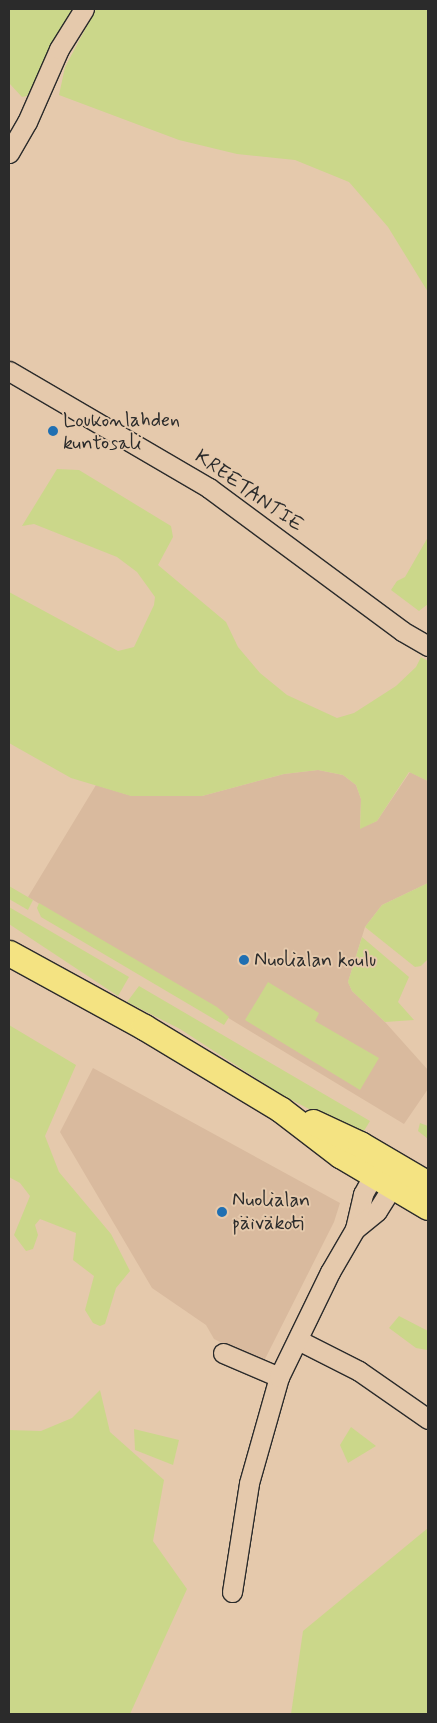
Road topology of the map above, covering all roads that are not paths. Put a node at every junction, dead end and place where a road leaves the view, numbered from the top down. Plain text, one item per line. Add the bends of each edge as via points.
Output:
1 (84, 9) edge
2 (9, 153) edge
3 (9, 371) edge
4 (428, 646) edge
5 (9, 934) edge
6 (9, 953) edge
7 (144, 1027) junction
8 (388, 1172) junction
9 (428, 1184) edge
10 (428, 1207) edge
11 (298, 1340) junction
12 (223, 1353) dead end
13 (279, 1377) junction
14 (428, 1420) edge
15 (232, 1592) dead end

1 - 2 street via 59,49 28,122
3 - 4 street, KREETANTIE via 209,488 402,631
5 - 7 main road via 60,964
6 - 7 main road
7 - 8 main road via 280,1109 332,1129
8 - 9 main road
8 - 10 main road
8 - 11 street via 359,1208 355,1229 320,1291
11 - 13 street
11 - 14 street via 359,1371
12 - 13 street
13 - 15 street via 249,1483

